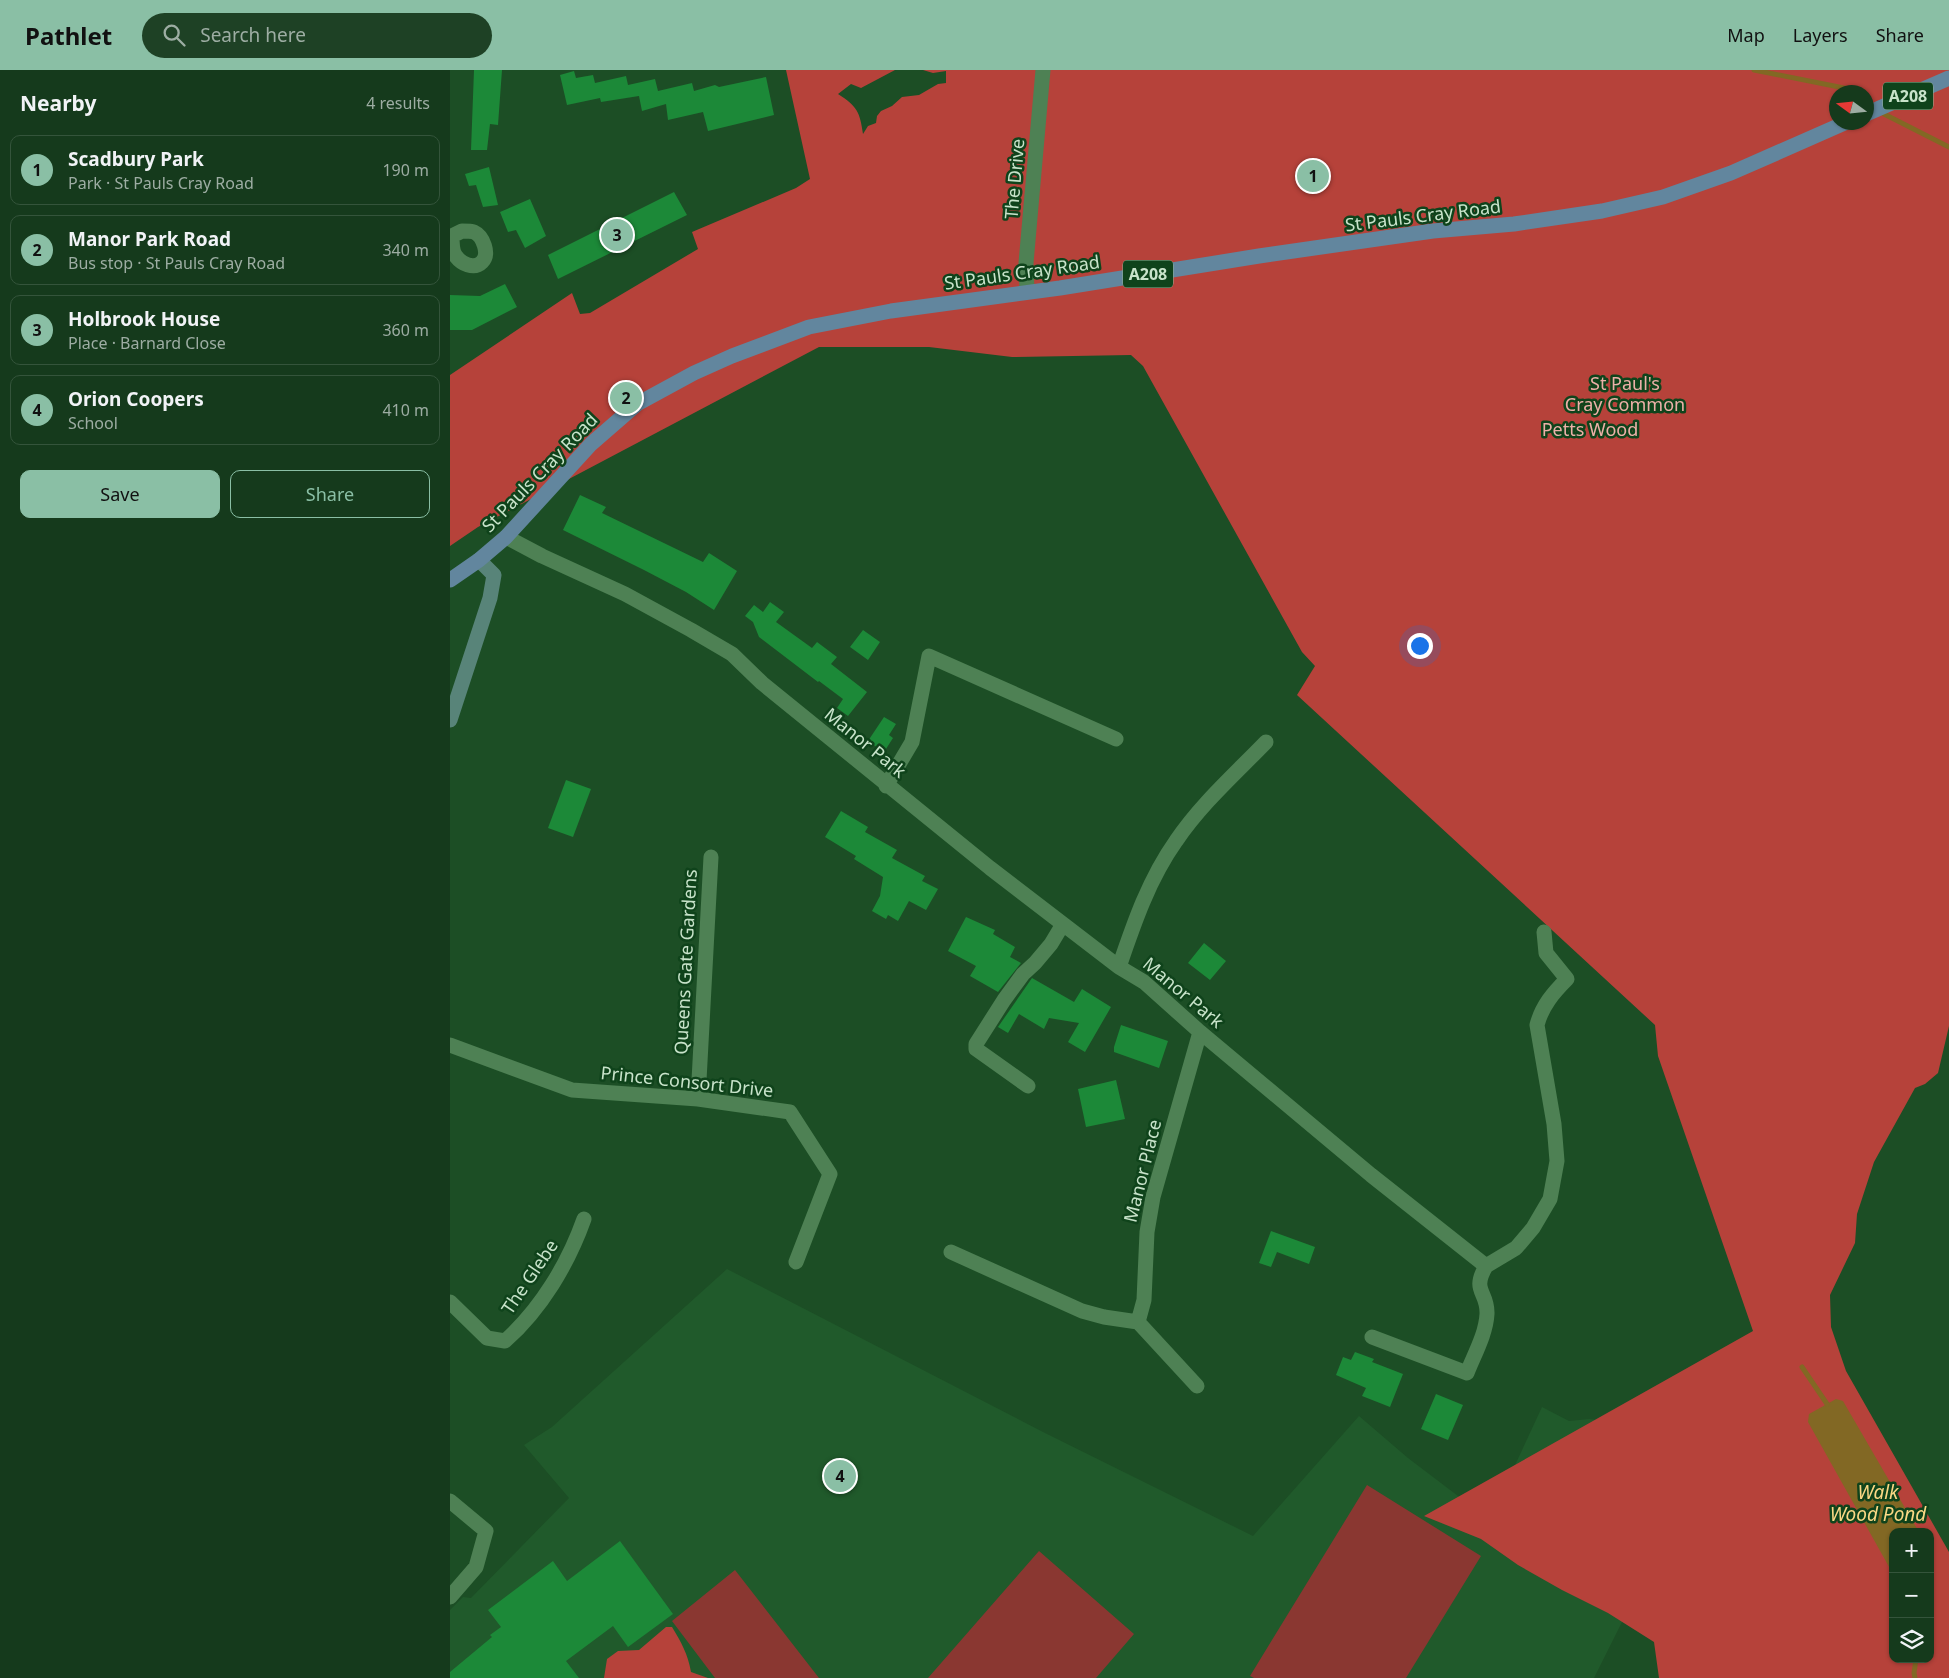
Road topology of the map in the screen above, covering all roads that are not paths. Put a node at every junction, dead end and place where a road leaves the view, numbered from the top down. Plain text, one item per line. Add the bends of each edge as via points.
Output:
1 (1043, 70) edge
2 (1949, 78) edge
3 (1874, 111) edge
4 (1829, 130) edge
5 (1027, 292) junction
6 (506, 537) junction
7 (479, 560) junction
8 (450, 580) edge
9 (450, 720) edge
10 (1116, 739) dead end
11 (1266, 742) dead end
12 (886, 786) junction
13 (711, 857) dead end
14 (1063, 924) junction
15 (1544, 932) dead end
16 (1119, 966) junction
17 (1200, 1032) junction
18 (450, 1044) edge
19 (1028, 1086) dead end
20 (698, 1099) junction
21 (584, 1219) dead end
22 (951, 1252) dead end
23 (796, 1262) dead end
24 (1486, 1266) junction
25 (450, 1302) edge
26 (1138, 1322) junction
27 (1372, 1338) dead end
28 (1198, 1386) dead end
29 (450, 1501) edge
30 (450, 1597) edge

1 - 5 street, The Drive via 1026,264
2 - 3 main road, A208
4 - 5 main road, St Pauls Cray Road / A208 via 1731,173 1663,197 1602,211 1396,236
5 - 6 main road, St Pauls Cray Road / A208 via 864,315 809,327 694,373 637,404 591,444
6 - 7 main road, St Pauls Cray Road / A208
6 - 12 street, Manor Park via 625,594 732,654
7 - 8 main road, St Pauls Cray Road / A208
7 - 9 main road via 494,575 490,598
10 - 12 street via 929,656 912,742
11 - 16 street via 1195,815 1175,841 1142,904
12 - 14 street, Manor Park
13 - 20 street, Queens Gate Gardens
14 - 16 street, Manor Park
14 - 19 street via 1051,944 1004,1000 976,1044 976,1049
15 - 24 street via 1546,954 1567,979 1549,998 1536,1025 1554,1124 1557,1161 1550,1199 1533,1228 1516,1248
16 - 17 street, Manor Park via 1144,982
17 - 24 street, Manor Park
17 - 26 street, Manor Place via 1153,1197 1147,1232 1144,1300
18 - 20 street, Prince Consort Drive via 572,1090
20 - 23 street, Prince Consort Drive via 790,1112 830,1174
21 - 25 street, The Glebe via 575,1244 551,1286 521,1327 505,1341 487,1338
22 - 26 street via 1082,1311
24 - 27 street via 1479,1278 1487,1312 1485,1327 1467,1373
26 - 28 street
29 - 30 street via 486,1531 476,1567

